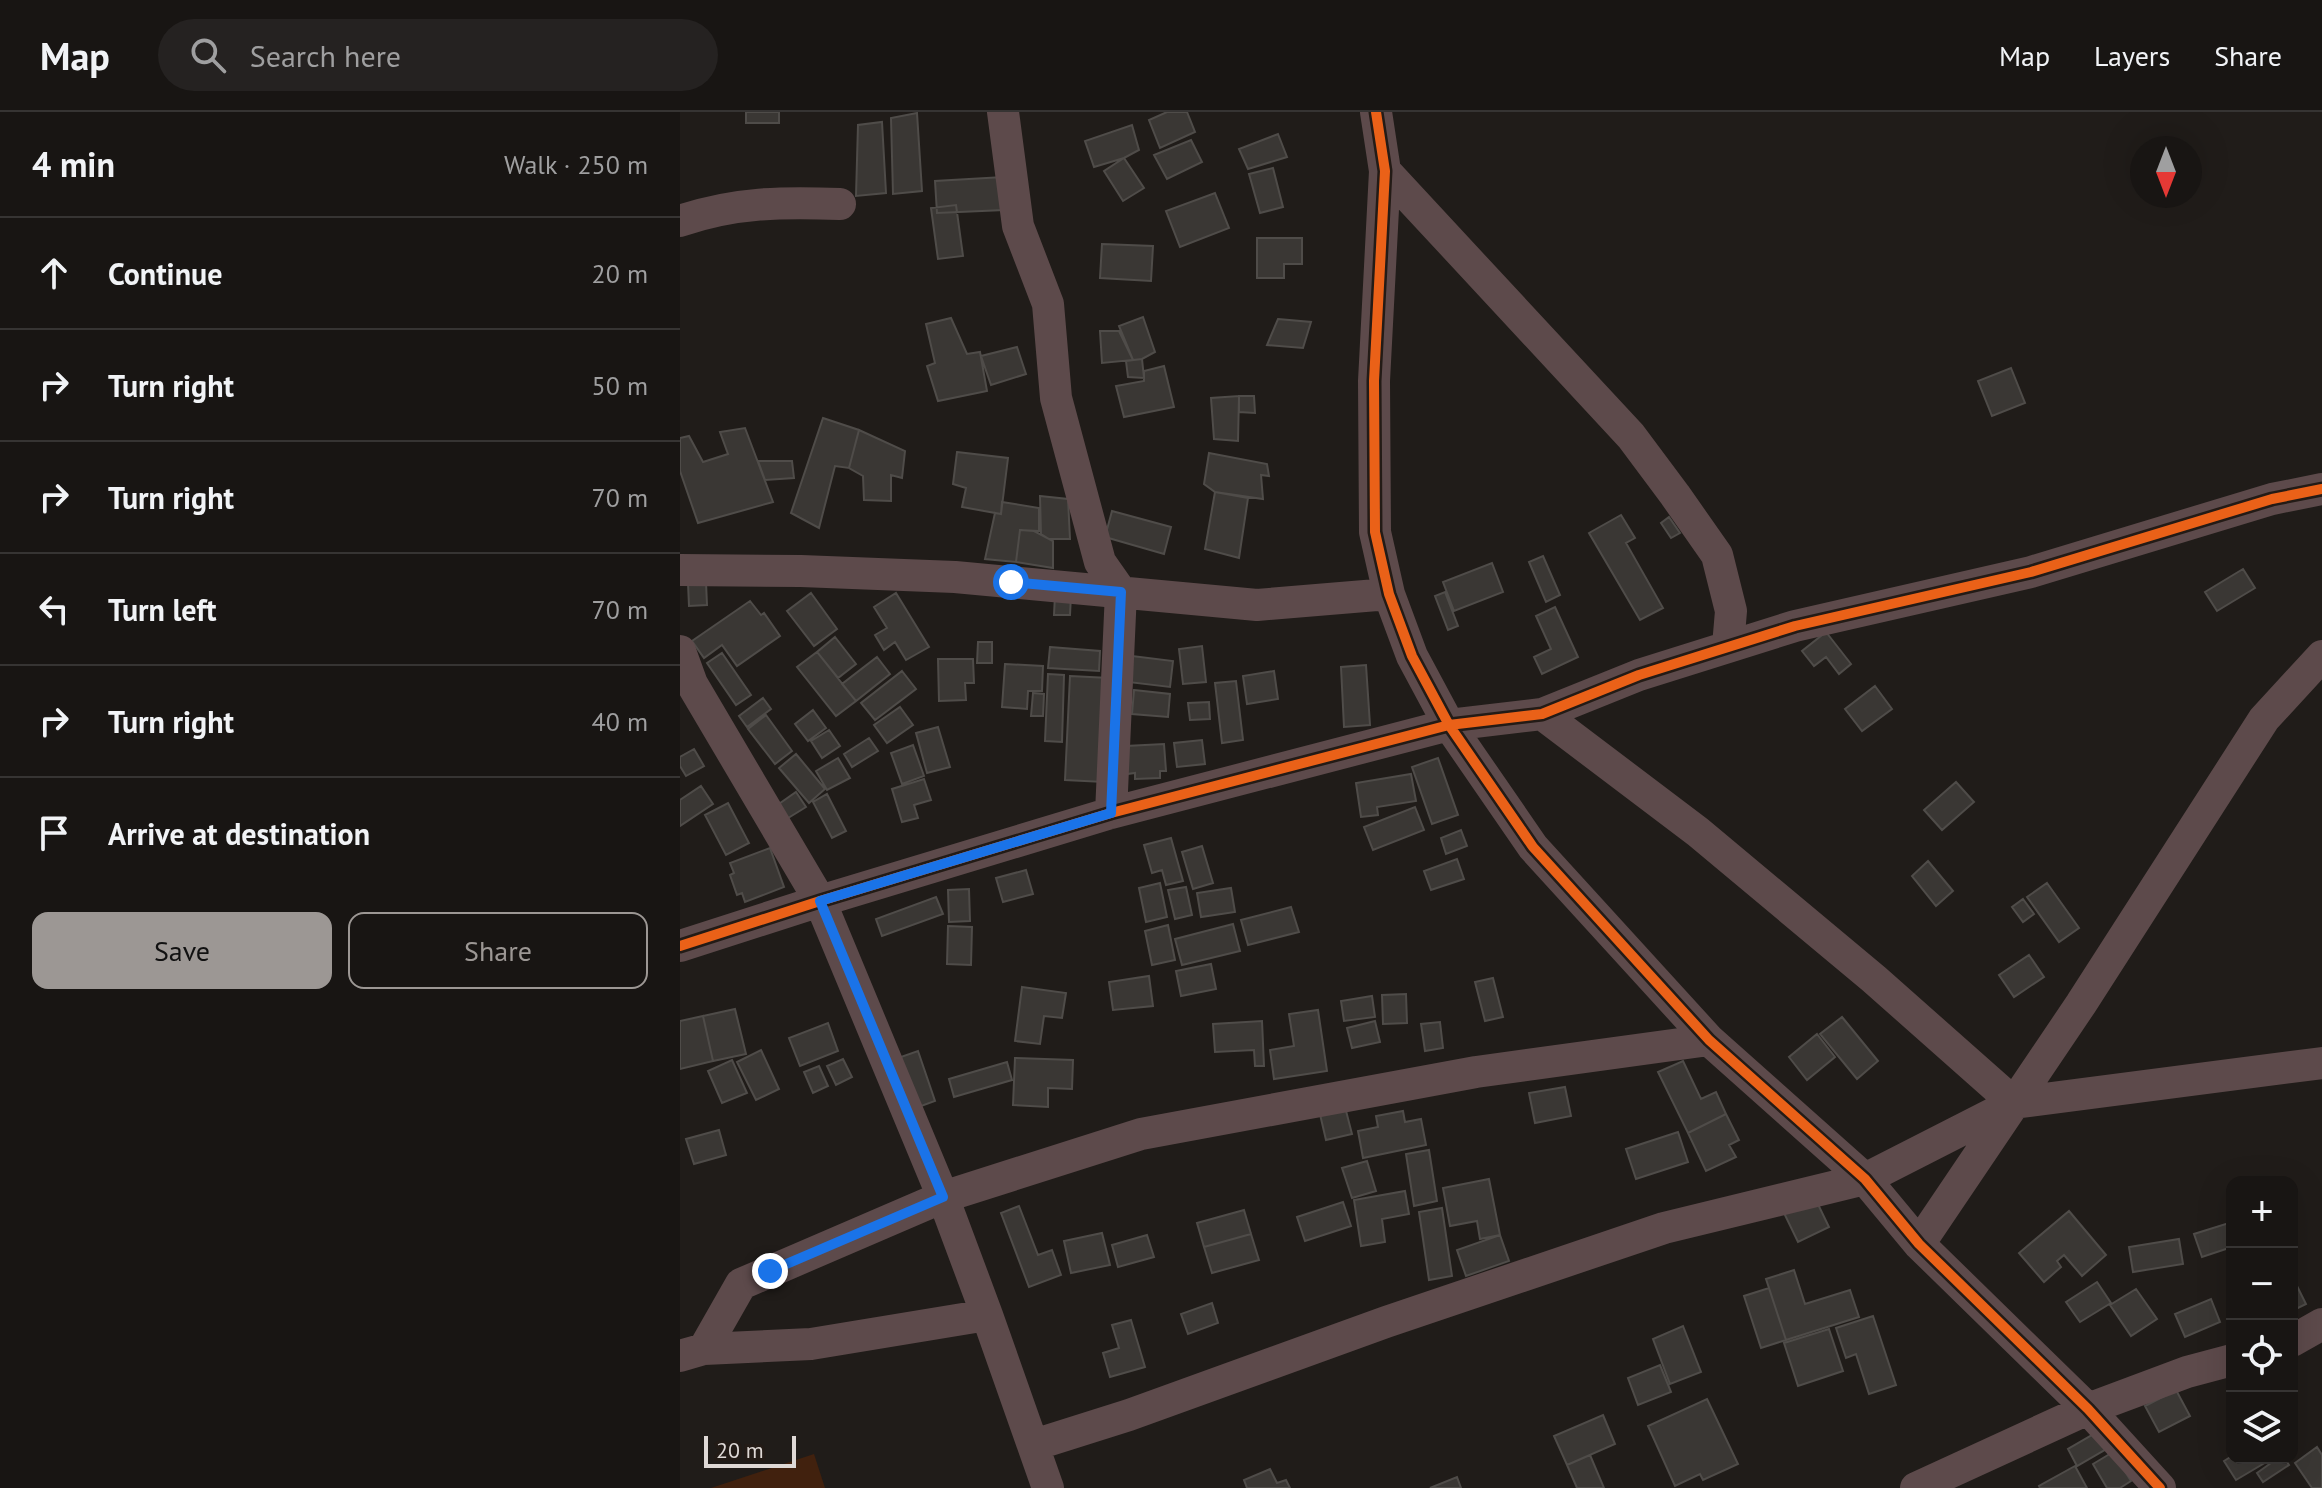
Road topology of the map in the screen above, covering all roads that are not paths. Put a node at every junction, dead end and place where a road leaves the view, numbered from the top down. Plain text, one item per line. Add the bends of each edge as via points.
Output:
1 (1003, 112) edge
2 (1376, 112) edge
3 (1385, 171) junction
4 (840, 204) dead end
5 (680, 221) edge
6 (2322, 489) edge
7 (680, 570) edge
8 (1121, 592) junction
9 (1389, 594) junction
10 (1728, 646) junction
11 (680, 651) edge
12 (2322, 656) edge
13 (1542, 714) junction
14 (1449, 725) junction
15 (1111, 813) junction
16 (820, 901) junction
17 (680, 946) edge
18 (1709, 1040) junction
19 (2322, 1063) edge
20 (2014, 1103) junction
21 (1865, 1179) junction
22 (943, 1197) junction
23 (1919, 1244) junction
24 (987, 1315) junction
25 (2322, 1324) edge
26 (2298, 1338) edge
27 (692, 1352) edge
28 (2226, 1362) edge
29 (2088, 1409) junction
30 (1034, 1445) junction
31 (1048, 1488) edge
32 (1916, 1488) edge
33 (2160, 1488) edge

1 - 8 street via 1018,226 1048,304 1056,398 1100,562
2 - 3 street
3 - 9 street via 1374,381 1375,532
3 - 10 street via 1631,436 1675,495 1717,555 1731,611
4 - 5 street via 777,202 711,210
6 - 10 street via 2272,499 2031,572
7 - 8 street via 940,576
8 - 9 street via 1257,605
8 - 15 street
9 - 14 street via 1412,656
10 - 13 street
11 - 16 street via 692,684
12 - 20 street via 2264,719
13 - 14 street
13 - 20 street via 1698,832
14 - 15 street
14 - 18 street via 1533,847
15 - 16 street
16 - 17 street
16 - 22 street
18 - 21 street
18 - 22 street via 1476,1072 1155,1131
19 - 20 street
20 - 21 street
20 - 23 street
21 - 23 street
21 - 30 street via 1664,1228
22 - 24 street
22 - 27 street via 741,1284
23 - 29 street
24 - 27 street via 811,1344
24 - 30 street
25 - 26 street
28 - 29 street
29 - 32 street
29 - 33 street
30 - 31 street

